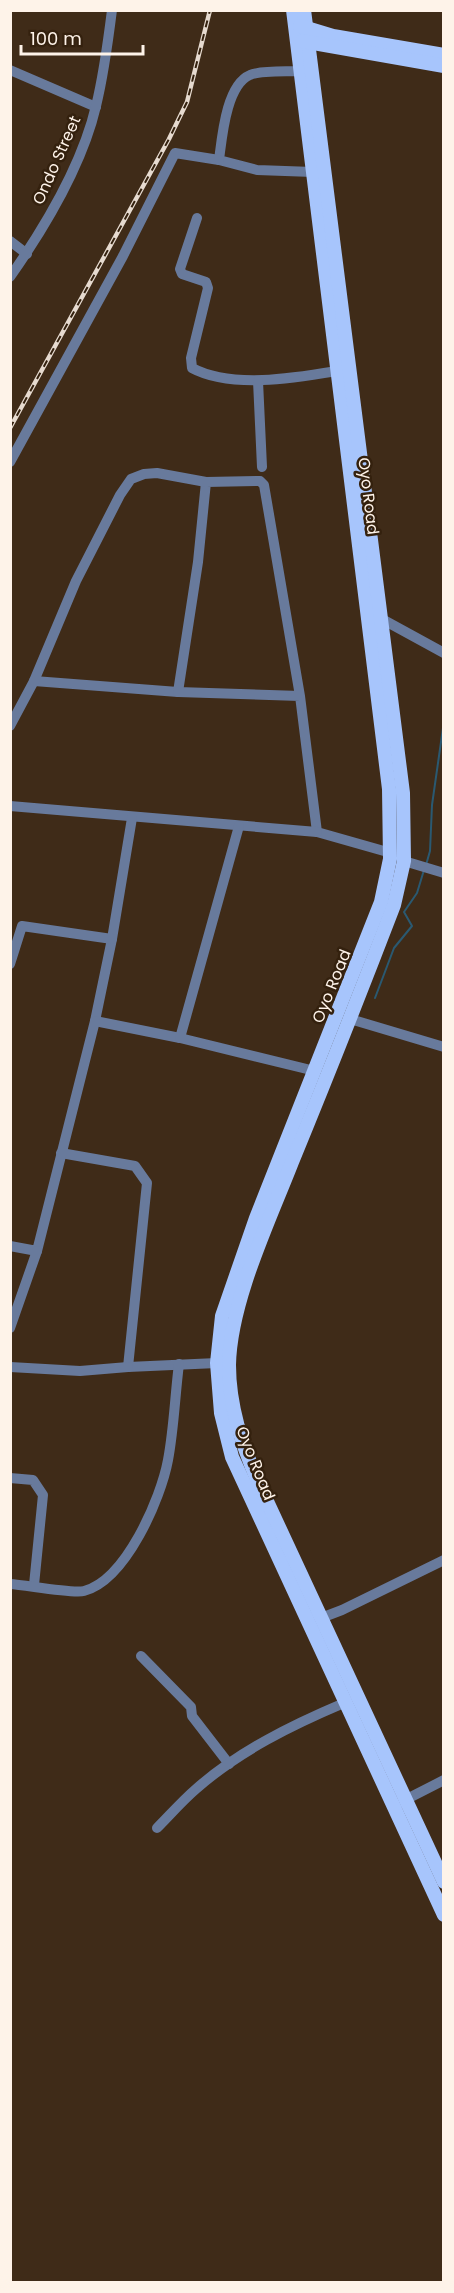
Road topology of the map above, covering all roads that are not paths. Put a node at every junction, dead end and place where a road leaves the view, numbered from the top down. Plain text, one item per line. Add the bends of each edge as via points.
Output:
1 (112, 10) edge
2 (304, 10) edge
3 (298, 21) edge
4 (303, 42) junction
5 (334, 48) junction
6 (444, 55) edge
7 (419, 57) junction
8 (444, 66) edge
9 (10, 70) edge
10 (307, 73) junction
11 (96, 107) junction
12 (219, 160) junction
13 (313, 172) junction
14 (197, 218) dead end
15 (10, 241) edge
16 (27, 254) junction
17 (10, 277) edge
18 (337, 371) junction
19 (258, 381) junction
20 (346, 395) junction
21 (10, 462) edge
22 (262, 467) dead end
23 (206, 482) junction
24 (380, 618) junction
25 (444, 653) edge
26 (34, 681) junction
27 (178, 692) junction
28 (300, 696) junction
29 (14, 706) edge
30 (10, 726) edge
31 (10, 806) edge
32 (132, 818) junction
33 (239, 826) junction
34 (317, 832) junction
35 (391, 853) junction
36 (404, 861) junction
37 (444, 873) edge
38 (16, 925) edge
39 (112, 939) junction
40 (10, 964) edge
41 (350, 1018) junction
42 (95, 1021) junction
43 (180, 1038) junction
44 (444, 1047) edge
45 (315, 1071) junction
46 (61, 1153) junction
47 (10, 1246) edge
48 (37, 1251) junction
49 (10, 1328) edge
50 (217, 1363) junction
51 (179, 1364) junction
52 (10, 1367) edge
53 (129, 1367) junction
54 (10, 1478) edge
55 (444, 1560) edge
56 (10, 1584) edge
57 (34, 1585) junction
58 (321, 1618) junction
59 (141, 1656) dead end
60 (344, 1702) junction
61 (229, 1764) junction
62 (444, 1780) edge
63 (400, 1803) junction
64 (157, 1828) dead end
65 (444, 1882) edge
66 (444, 1916) edge

1 - 11 street, Ondo Street
2 - 3 main road, Oyo Road
3 - 4 main road, Oyo Road
3 - 7 main road via 333,36
4 - 5 main road
4 - 10 main road, Oyo Road
5 - 7 main road
5 - 10 main road
6 - 7 main road
7 - 8 main road
9 - 11 street
10 - 12 street via 255,73 246,77 227,108
10 - 13 main road, Oyo Road
10 - 20 main road, Oyo Road
11 - 16 street, Ondo Street via 82,147
12 - 13 street via 257,170
12 - 21 street via 175,153
13 - 18 main road, Oyo Road
14 - 19 street via 180,269 182,274 206,282 208,288 190,365 206,373
15 - 16 street
16 - 17 street, Ondo Street
18 - 19 street
18 - 20 main road, Oyo Road
19 - 22 street
20 - 24 main road, Oyo Road
20 - 35 main road, Oyo Road via 389,789
23 - 26 street via 157,473 131,479 75,581
23 - 27 street
23 - 28 street via 260,481 264,485
24 - 25 street
24 - 36 main road, Oyo Road via 403,793
26 - 27 street
26 - 29 street
27 - 28 street
28 - 34 street
29 - 30 street
31 - 32 street
32 - 33 street
32 - 39 street
33 - 34 street
33 - 43 street
34 - 35 street
35 - 45 main road, Oyo Road via 378,910
36 - 37 street
36 - 41 main road, Oyo Road via 394,905
38 - 39 street
38 - 40 street
39 - 42 street
41 - 44 street
41 - 58 main road, Oyo Road via 257,1252 234,1324 229,1363 233,1409 246,1452
42 - 43 street
42 - 46 street
43 - 45 street
45 - 50 main road, Oyo Road via 226,1303
46 - 48 street
46 - 53 street via 135,1166 147,1183
47 - 48 street
48 - 49 street
50 - 51 street
50 - 60 main road, Oyo Road via 221,1413 232,1457
51 - 53 street
51 - 57 street via 161,1487 129,1554 107,1578 83,1591
52 - 53 street via 80,1371
54 - 57 street via 33,1480 43,1495
55 - 58 street
56 - 57 street
58 - 63 main road, Oyo Road
59 - 61 street via 191,1707 192,1716
60 - 61 street via 291,1725
60 - 63 main road, Oyo Road
61 - 64 street via 196,1789
62 - 63 street
63 - 65 main road, Oyo Road
63 - 66 main road, Oyo Road

